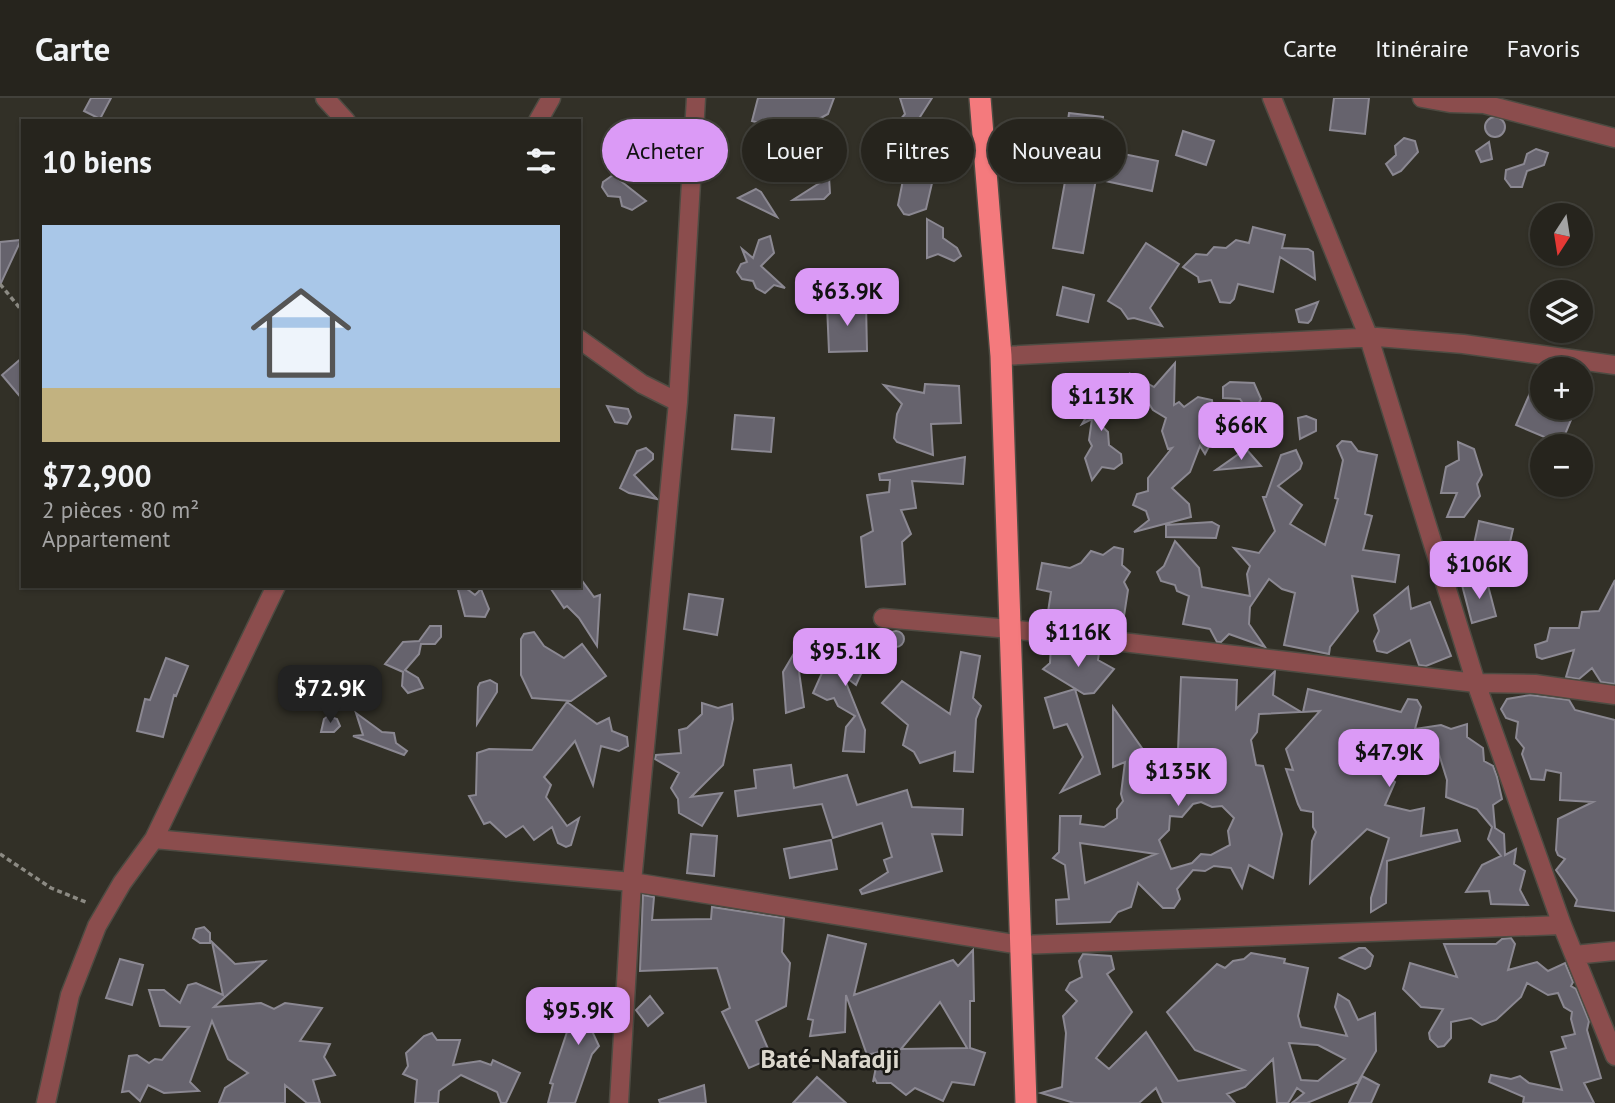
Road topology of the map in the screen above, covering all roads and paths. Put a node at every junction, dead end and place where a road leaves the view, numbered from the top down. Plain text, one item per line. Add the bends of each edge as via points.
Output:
1 (325, 98) edge
2 (551, 98) edge
3 (696, 98) edge
4 (980, 98) edge
5 (1272, 98) edge
6 (1422, 98) edge
7 (1485, 101) edge
8 (344, 119) edge
9 (539, 119) edge
10 (1615, 138) edge
11 (0, 284) edge
12 (21, 310) edge
13 (1369, 338) junction
14 (581, 340) edge
15 (1001, 356) junction
16 (1615, 365) edge
17 (678, 402) junction
18 (275, 588) edge
19 (883, 618) dead end
20 (1010, 629) junction
21 (1476, 683) junction
22 (1615, 695) edge
23 (154, 839) junction
24 (0, 854) edge
25 (632, 882) junction
26 (105, 912) junction
27 (1562, 925) junction
28 (1020, 945) junction
29 (1615, 951) edge
30 (1574, 955) junction
31 (1615, 1056) edge
32 (46, 1103) edge
33 (619, 1103) edge
34 (1026, 1103) edge

1 - 8 street
2 - 9 street
3 - 17 street
4 - 15 highway
5 - 13 street
6 - 7 street via 1450,103
7 - 10 street
11 - 12 path
13 - 15 street
13 - 16 street via 1463,344
13 - 21 street
14 - 17 street via 642,384
15 - 20 highway
17 - 25 street
18 - 23 street
19 - 20 street
20 - 21 street
20 - 28 highway
21 - 22 street via 1535,684
21 - 27 street
23 - 25 street
23 - 26 street
24 - 26 path via 51,887
25 - 28 street
25 - 33 street
26 - 32 street via 70,995
27 - 28 street
27 - 30 street
28 - 34 highway
29 - 30 street
30 - 31 street

